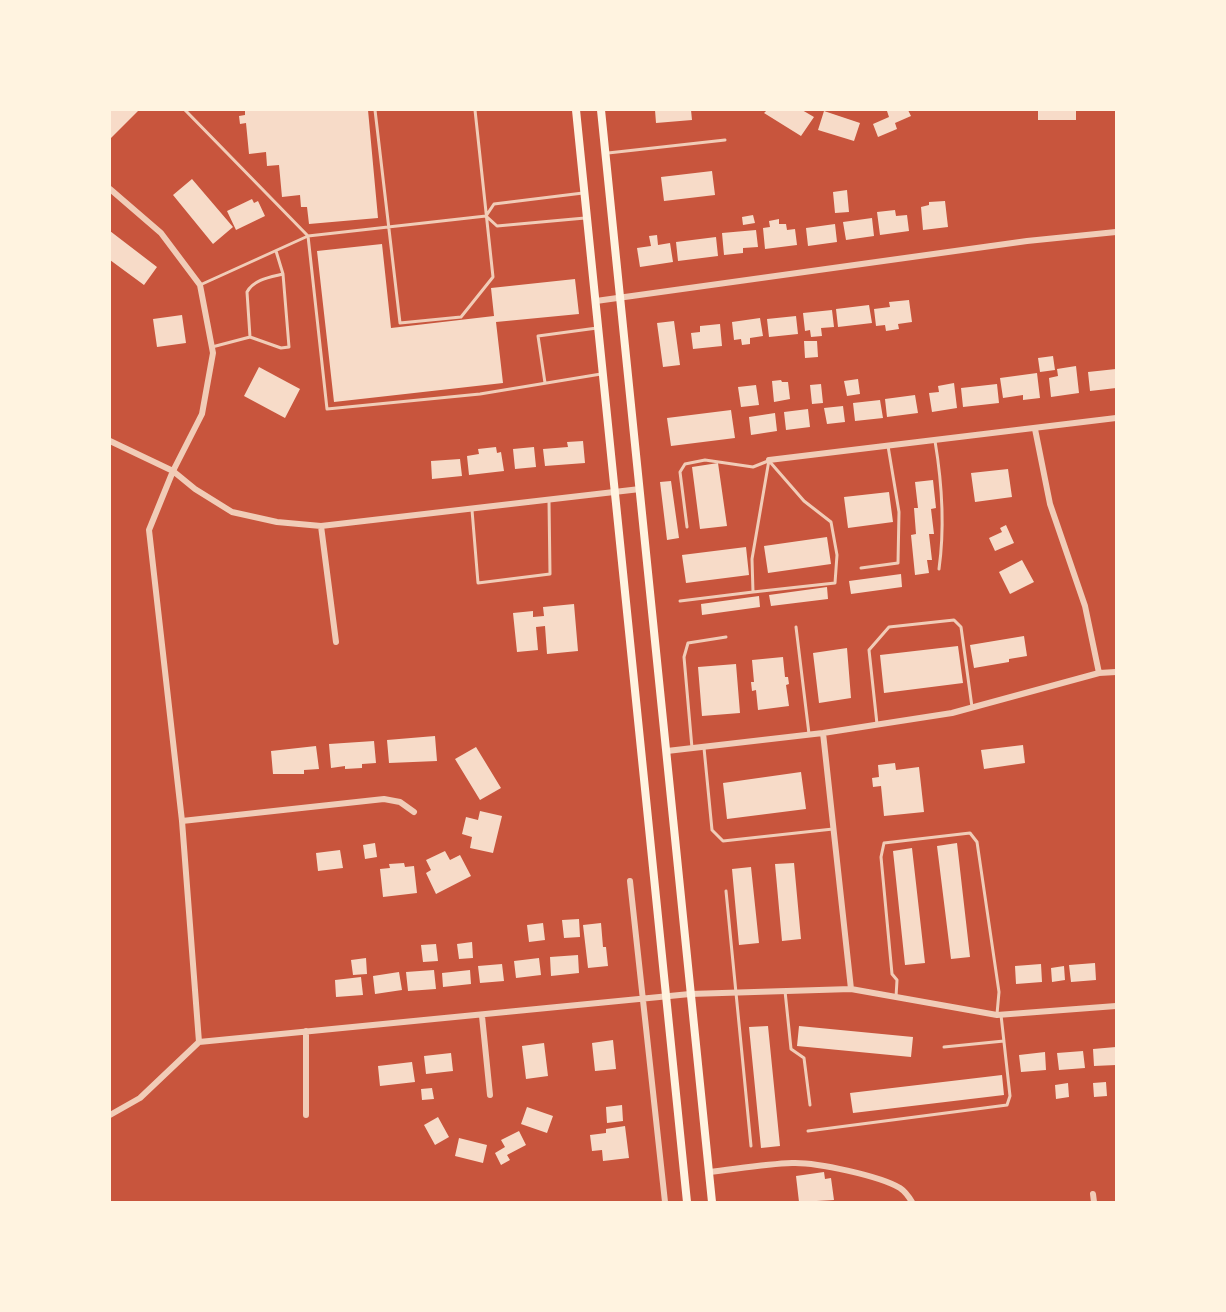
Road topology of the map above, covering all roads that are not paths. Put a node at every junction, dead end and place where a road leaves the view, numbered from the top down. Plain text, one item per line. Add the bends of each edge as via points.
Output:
1 (185, 110) edge
2 (375, 110) edge
3 (475, 110) edge
4 (576, 110) edge
5 (601, 110) edge
6 (725, 140) dead end
7 (605, 153) junction
8 (110, 189) edge
9 (585, 192) junction
10 (486, 216) junction
11 (587, 218) junction
12 (388, 227) junction
13 (1116, 232) edge
14 (308, 237) junction
15 (276, 251) junction
16 (283, 274) junction
17 (200, 285) junction
18 (620, 297) junction
19 (596, 301) junction
20 (598, 328) junction
21 (250, 337) junction
22 (212, 347) junction
23 (603, 374) junction
24 (545, 383) junction
25 (1116, 418) edge
26 (1035, 429) junction
27 (110, 441) edge
28 (935, 441) junction
29 (888, 446) junction
30 (769, 460) junction
31 (174, 471) junction
32 (640, 489) junction
33 (615, 491) junction
34 (549, 499) junction
35 (471, 508) junction
36 (321, 526) junction
37 (687, 527) dead end
38 (861, 568) dead end
39 (939, 569) dead end
40 (753, 592) junction
41 (680, 601) dead end
42 (796, 627) dead end
43 (726, 637) dead end
44 (336, 642) dead end
45 (1116, 672) edge
46 (1099, 673) junction
47 (972, 707) junction
48 (877, 724) junction
49 (823, 732) junction
50 (809, 734) junction
51 (703, 746) junction
52 (692, 748) junction
53 (667, 751) junction
54 (414, 812) dead end
55 (182, 821) junction
56 (833, 829) junction
57 (630, 881) dead end
58 (726, 891) dead end
59 (851, 989) junction
60 (785, 991) junction
61 (737, 993) junction
62 (690, 994) junction
63 (666, 997) junction
64 (896, 997) junction
65 (643, 999) junction
66 (1116, 1006) edge
67 (999, 1015) junction
68 (482, 1016) junction
69 (306, 1032) junction
70 (1004, 1041) junction
71 (199, 1042) junction
72 (944, 1047) dead end
73 (490, 1095) dead end
74 (810, 1105) dead end
75 (110, 1115) edge
76 (306, 1115) dead end
77 (808, 1131) dead end
78 (751, 1146) dead end
79 (709, 1172) junction
80 (1094, 1194) dead end
81 (665, 1203) edge
82 (687, 1203) edge
83 (712, 1203) edge
84 (912, 1203) edge
85 (1094, 1203) edge

1 - 14 lane
2 - 12 lane
3 - 10 lane
4 - 9 main road
5 - 7 main road
6 - 7 lane
7 - 18 main road
8 - 17 street via 161,233
9 - 10 lane via 494,204
9 - 11 main road
10 - 11 lane via 497,226
10 - 12 lane
10 - 12 lane via 493,277 461,317 400,323
11 - 19 main road
12 - 14 lane
13 - 18 street
14 - 15 lane
14 - 24 lane via 327,409 480,394
15 - 16 lane
15 - 17 lane
16 - 21 lane via 250,287
16 - 21 lane via 289,347
17 - 22 street
18 - 19 street
18 - 32 main road
19 - 20 main road
20 - 23 main road
20 - 24 lane via 538,336
21 - 22 lane
22 - 31 street via 202,414
23 - 24 lane
23 - 33 main road
25 - 26 street
26 - 28 street
26 - 46 street via 1050,504 1085,606
27 - 31 street
28 - 29 street
28 - 39 lane via 942,498
29 - 30 street
29 - 38 lane via 899,512 898,564
30 - 37 lane via 753,467 705,460 686,464 680,472
30 - 40 lane via 752,559
30 - 40 lane via 804,501 831,522 837,555 835,583
31 - 36 street via 232,512
31 - 55 street via 149,530
32 - 33 street
32 - 53 main road
33 - 34 street
33 - 63 main road
34 - 35 street
34 - 35 lane via 550,574 478,583
35 - 36 street
36 - 44 street
40 - 41 lane
42 - 50 lane
43 - 52 lane via 688,643 684,657
45 - 46 street
46 - 47 street
47 - 48 street
47 - 48 lane via 961,627 954,620 890,627 869,650
48 - 49 street
49 - 50 street
49 - 56 street
50 - 51 street
51 - 52 street
51 - 56 lane via 712,830 723,842
52 - 53 street
53 - 62 main road
54 - 55 street via 400,802 384,799
55 - 71 street
56 - 59 street
57 - 65 street
58 - 61 lane
59 - 60 street
59 - 64 street
60 - 61 street
60 - 74 lane via 791,1049 804,1058
61 - 62 street
61 - 78 lane
62 - 63 street
62 - 79 main road
63 - 65 street
63 - 82 main road
64 - 67 street
64 - 67 lane via 881,857 884,843 970,833 977,842
65 - 68 street
65 - 81 street
66 - 67 street
67 - 70 lane
68 - 69 street
68 - 73 street
69 - 71 street
69 - 76 street
70 - 72 lane
70 - 77 lane via 1010,1096 1007,1105
71 - 75 street via 140,1098
79 - 83 main road
79 - 84 street via 792,1163 830,1167 887,1183 906,1192
80 - 85 street

